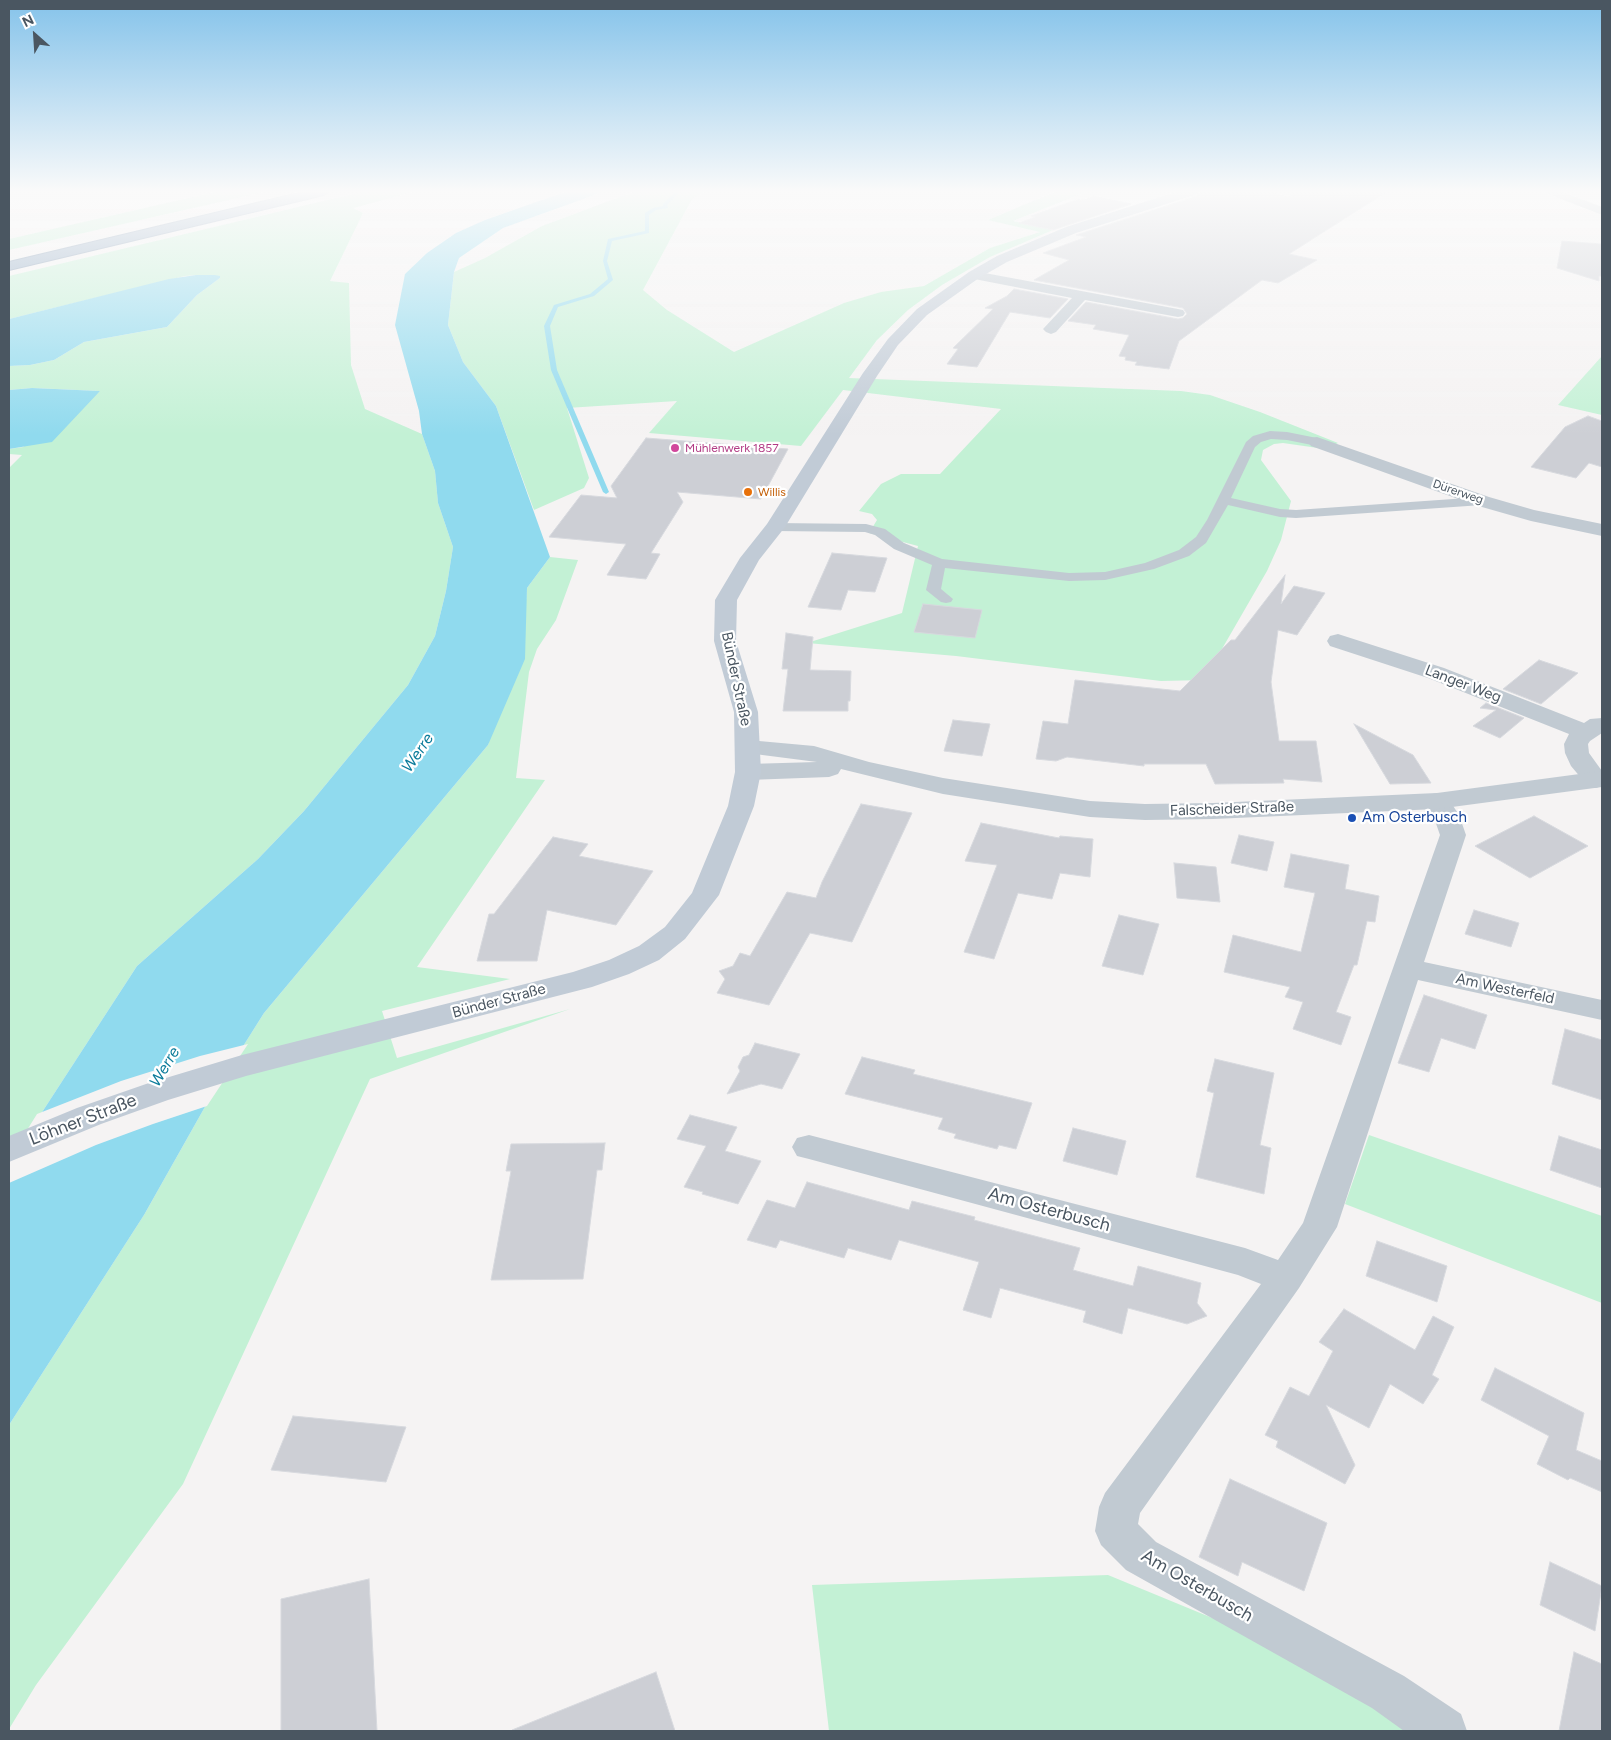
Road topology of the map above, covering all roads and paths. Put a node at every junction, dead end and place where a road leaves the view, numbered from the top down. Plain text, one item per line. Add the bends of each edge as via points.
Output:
1 (979, 272) edge
2 (974, 275) junction
3 (1082, 295) junction
4 (1178, 313) dead end
5 (1051, 329) dead end
6 (1317, 442) joint
7 (1224, 500) junction
8 (1482, 501) junction
9 (775, 527) junction
10 (1602, 530) edge
11 (938, 563) junction
12 (946, 599) dead end
13 (1338, 641) dead end
14 (1594, 727) edge
15 (748, 760) junction
16 (1599, 779) edge
17 (1437, 802) junction
18 (1407, 968) junction
19 (1602, 1010) edge
20 (157, 1092) joint
21 (810, 1147) dead end
22 (9, 1150) edge
23 (1286, 1278) junction
24 (1444, 1731) edge

1 - 2 main road, Bünder Straße
2 - 3 street
2 - 9 main road, Bünder Straße via 922,312 893,342
3 - 4 street
3 - 5 street
6 - 7 lane via 1270,435 1257,439 1250,445
6 - 8 street, Dürerweg
7 - 8 lane via 1296,514
7 - 11 lane via 1201,540 1184,553 1149,566 1105,576 1069,577
8 - 10 street, Dürerweg
9 - 11 lane via 866,528 880,532 899,546
9 - 15 main road, Bünder Straße via 750,558 726,600 725,641 746,712
11 - 12 lane via 933,590
13 - 14 street, Langer Weg
14 - 16 street, Langer Weg via 1579,737 1576,744 1584,766
15 - 17 street, Falscheider Straße via 863,768 943,786 1090,809 1213,811
15 - 20 main road, Bünder Straße via 739,813 705,895 675,933 649,953 581,980 242,1066
16 - 17 street, Falscheider Straße
17 - 18 street, Am Osterbusch via 1453,835
18 - 19 street, Am Westerfeld
18 - 23 street, Am Osterbusch via 1319,1227
20 - 22 main road, Löhner Straße
21 - 23 street, Am Osterbusch via 1245,1262
23 - 24 street, Am Osterbusch via 1120,1507 1116,1531 1141,1556 1388,1692

